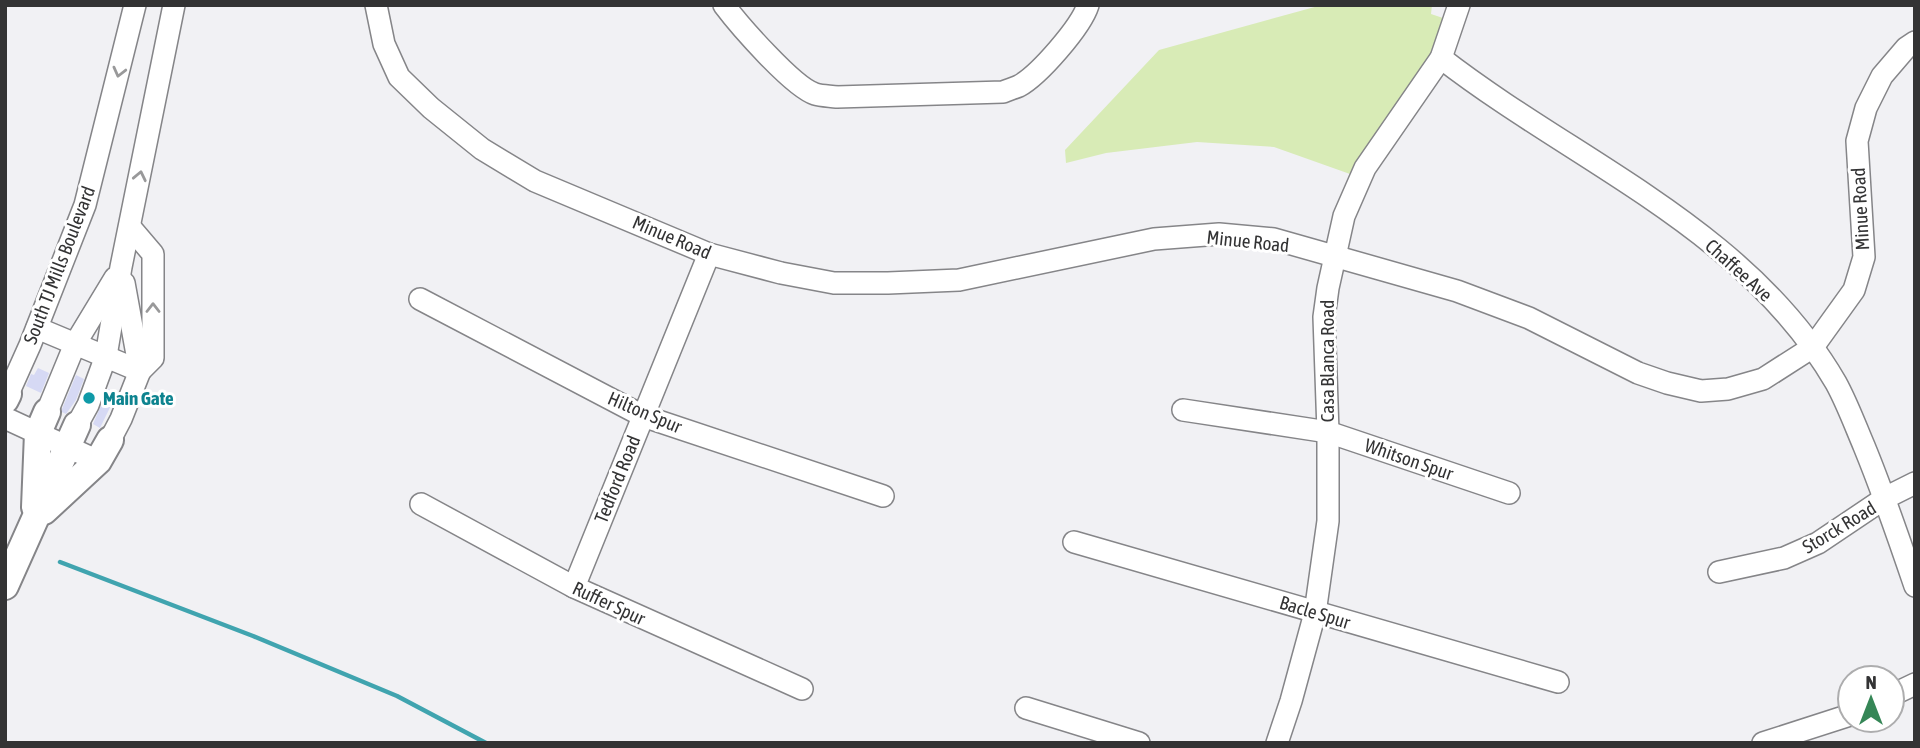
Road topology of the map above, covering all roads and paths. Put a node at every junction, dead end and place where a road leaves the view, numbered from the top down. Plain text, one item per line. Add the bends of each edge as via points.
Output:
1 (135, 5) edge
2 (174, 5) edge
3 (376, 5) edge
4 (724, 5) edge
5 (1088, 5) edge
6 (1458, 5) edge
7 (1915, 42) edge
8 (1441, 58) junction
9 (130, 227) junction
10 (709, 254) junction
11 (1336, 256) junction
12 (121, 267) junction
13 (420, 299) dead end
14 (37, 328) junction
15 (1813, 347) junction
16 (107, 357) junction
17 (6, 404) edge
18 (1183, 410) dead end
19 (643, 416) junction
20 (1328, 432) junction
21 (73, 437) junction
22 (1915, 483) edge
23 (1509, 493) dead end
24 (883, 496) dead end
25 (1885, 498) junction
26 (421, 504) dead end
27 (1074, 542) dead end
28 (1718, 572) dead end
29 (5, 586) edge
30 (1915, 586) edge
31 (573, 587) junction
32 (1315, 613) junction
33 (1558, 682) dead end
34 (802, 689) dead end
35 (1026, 708) dead end
36 (1836, 720) edge
37 (1139, 743) edge
38 (1277, 743) edge
39 (1763, 743) edge

1 -> 14 street, South TJ Mills Boulevard via 85,205
9 -> 2 street
3 - 10 street, Minue Road via 384,44 399,77 482,149 535,181
4 - 5 street via 800,86 814,94 837,97 1003,92 1034,74 1079,25
6 - 8 street, Casa Blanca Road
7 - 15 street, Minue Road via 1882,76 1866,108 1857,141 1864,257 1854,290
8 - 11 street, Casa Blanca Road via 1365,168 1344,216
8 - 15 street, Chaffee Ave via 1669,211 1763,288
9 - 12 street
16 -> 9 street via 153,358 153,254
10 - 11 street, Minue Road via 834,283 959,280 1154,239 1219,234 1274,239
10 - 19 street, Tedford Road
11 - 15 street, Minue Road via 1457,291 1529,318 1638,373 1701,391 1763,379
11 - 20 street, Casa Blanca Road via 1324,317
12 - 16 street
12 - 16 street
12 - 16 street
13 - 19 street, Hilton Spur
14 - 16 street
14 - 17 street, South TJ Mills Boulevard
15 - 25 street, Chaffee Ave via 1841,393
16 - 21 street
16 - 21 street
16 - 21 street via 121,419
17 - 21 street
18 - 20 street, Whitson Spur
19 - 24 street, Hilton Spur
19 - 31 street, Tedford Road
20 - 23 street, Whitson Spur
20 - 32 street, Casa Blanca Road via 1328,521
21 - 29 main road
22 - 25 street, Storck Road
25 - 28 street, Storck Road via 1818,543 1784,558
25 - 30 street, Chaffee Ave
26 - 31 street, Ruffer Spur
27 - 32 street, Bacle Spur
31 - 34 street, Ruffer Spur
32 - 33 street, Bacle Spur
32 - 38 street, Casa Blanca Road
35 - 37 street
36 - 39 street

